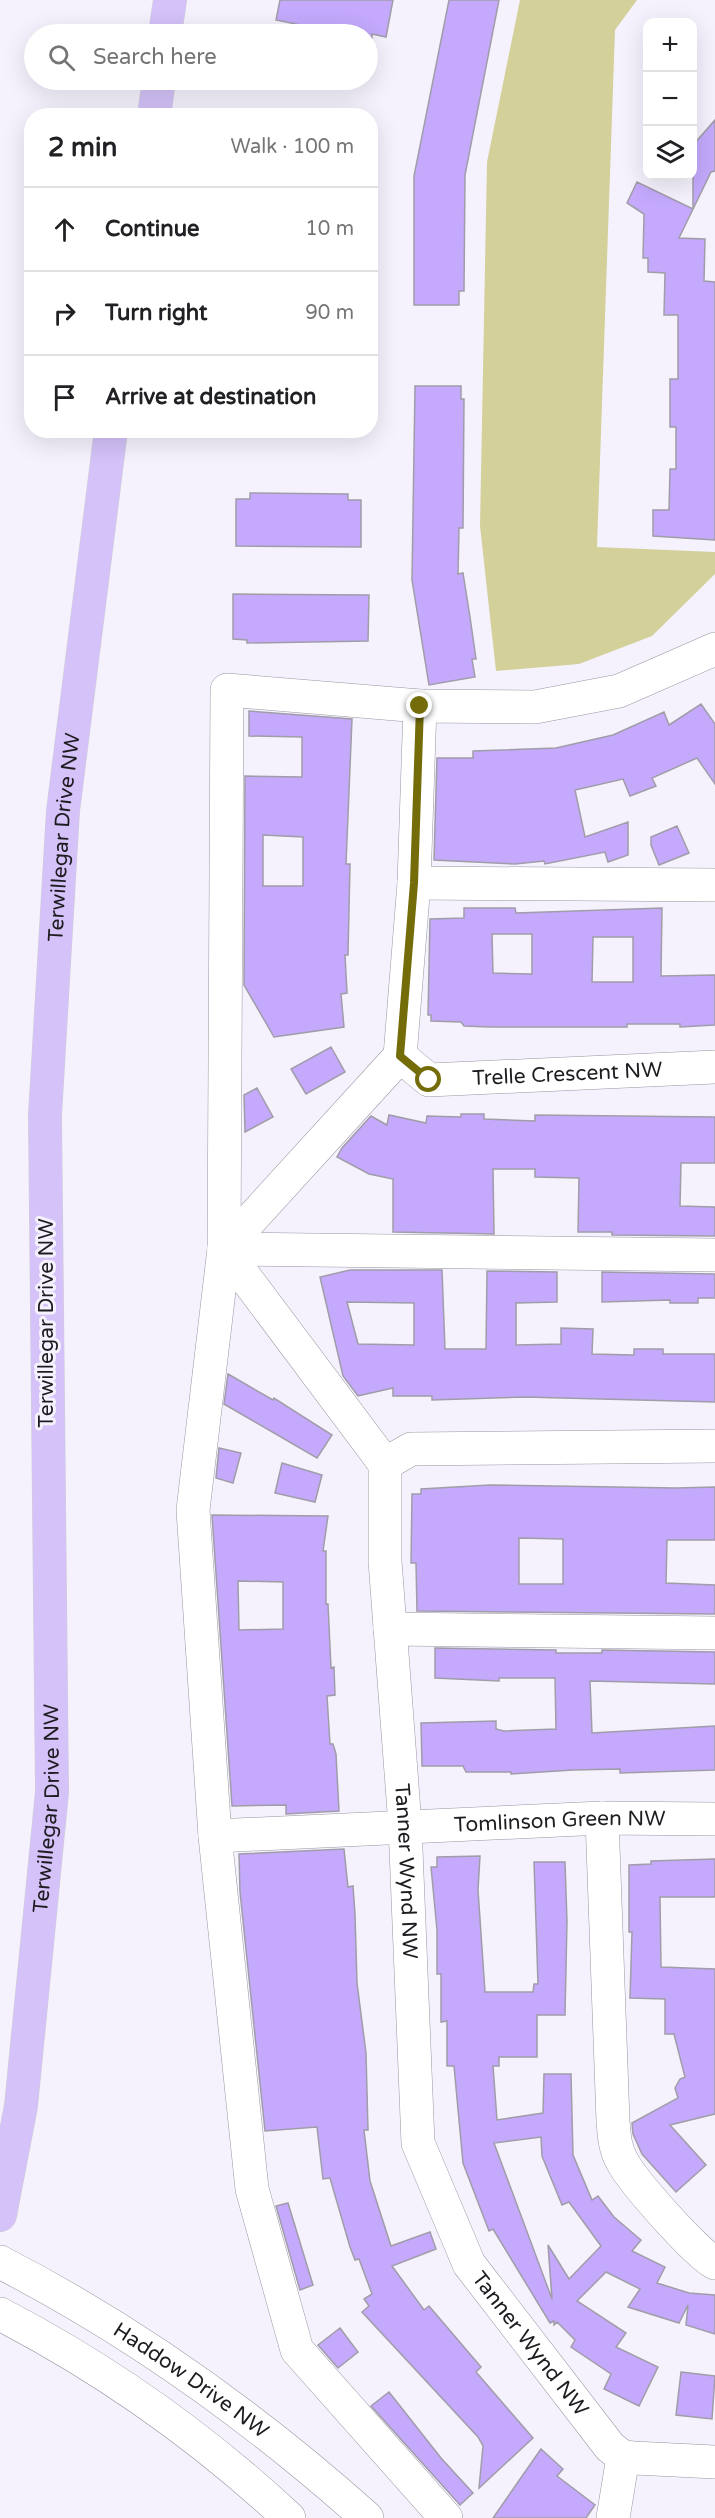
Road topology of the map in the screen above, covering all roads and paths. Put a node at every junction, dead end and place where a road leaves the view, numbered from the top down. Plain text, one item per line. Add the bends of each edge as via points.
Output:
1 (170, 0) edge
2 (166, 24) edge
3 (158, 90) edge
4 (155, 108) edge
5 (110, 438) edge
6 (715, 649) edge
7 (420, 706) junction
8 (414, 883) junction
9 (715, 885) edge
10 (400, 1056) junction
11 (715, 1067) edge
12 (224, 1249) junction
13 (715, 1255) edge
14 (715, 1446) edge
15 (385, 1464) junction
16 (390, 1629) junction
17 (715, 1633) edge
18 (602, 1818) junction
19 (715, 1819) edge
20 (405, 1826) junction
21 (215, 1836) junction
22 (0, 2216) edge
23 (0, 2262) edge
24 (715, 2263) edge
25 (0, 2314) edge
26 (623, 2457) junction
27 (715, 2462) edge
28 (289, 2518) edge
29 (367, 2518) edge
30 (446, 2518) edge
31 (613, 2518) edge

1 - 2 main road
3 - 4 main road
5 - 22 main road, Terwillegar Drive NW via 63,810 45,1115 52,1792 21,2106
6 - 7 street via 619,691 546,705
7 - 8 street
7 - 12 street via 227,690
8 - 9 street
8 - 10 street
10 - 11 street, Trelle Crescent NW via 429,1080
10 - 12 street
12 - 13 street
12 - 15 street
12 - 21 street via 193,1510
14 - 15 street via 411,1449
15 - 16 street, Tanner Wynd NW
16 - 17 street
16 - 20 street, Tanner Wynd NW
18 - 19 street, Tomlinson Green NW
18 - 20 street, Tomlinson Green NW
18 - 24 street via 617,2150 626,2168 676,2227 698,2252
20 - 21 street, Tomlinson Green NW
20 - 26 street, Tanner Wynd NW via 418,2143 469,2264 610,2446
21 - 30 street via 252,2189 297,2350
23 - 29 street, Haddow Drive NW via 88,2309 186,2373 300,2458
25 - 28 street via 96,2370 166,2418 234,2468
26 - 27 street
26 - 31 street

